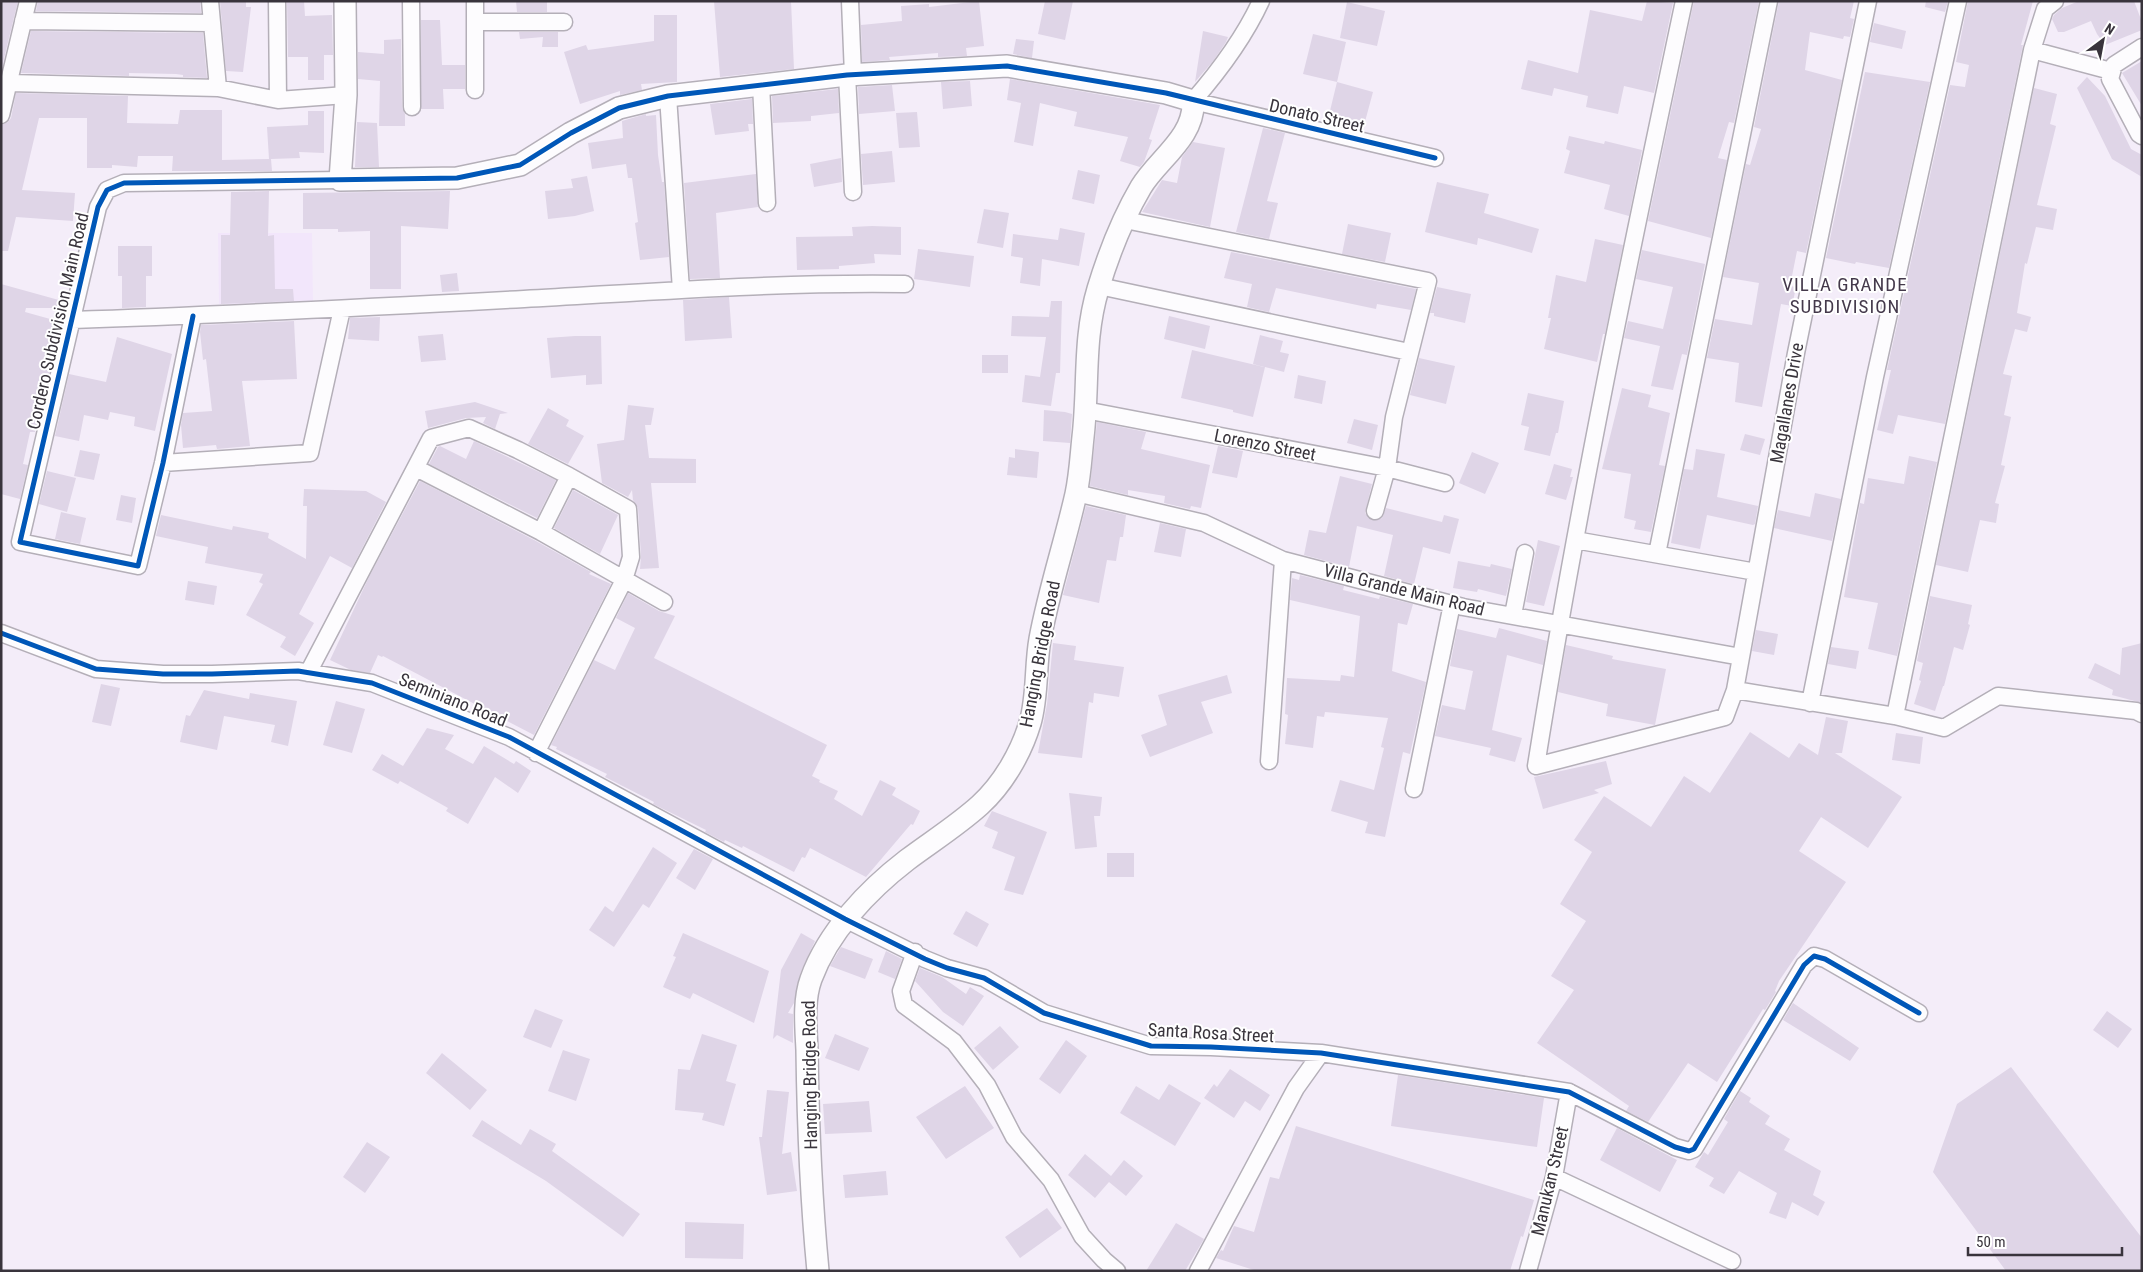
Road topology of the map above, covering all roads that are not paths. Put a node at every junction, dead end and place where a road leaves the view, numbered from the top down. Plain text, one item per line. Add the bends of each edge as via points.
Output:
1 (28, 1) edge
2 (210, 1) edge
3 (276, 1) edge
4 (345, 1) edge
5 (411, 1) edge
6 (475, 1) edge
7 (850, 1) edge
8 (1261, 1) edge
9 (1684, 1) edge
10 (1769, 1) edge
11 (1868, 1) edge
12 (1958, 1) edge
13 (2054, 1) edge
14 (23, 21) junction
15 (211, 22) junction
16 (475, 22) junction
17 (564, 22) dead end
18 (2142, 47) edge
19 (2032, 50) junction
20 (2111, 71) junction
21 (850, 75) junction
22 (9, 83) junction
23 (761, 85) junction
24 (218, 88) junction
25 (475, 90) dead end
26 (346, 95) junction
27 (668, 96) junction
28 (278, 100) junction
29 (1193, 101) junction
30 (412, 108) dead end
31 (1, 115) edge
32 (2142, 136) edge
33 (1435, 158) dead end
34 (340, 180) junction
35 (853, 192) dead end
36 (767, 203) dead end
37 (1125, 220) junction
38 (905, 284) dead end
39 (1099, 286) junction
40 (681, 290) junction
41 (342, 309) junction
42 (193, 316) junction
43 (73, 320) junction
44 (1409, 352) junction
45 (1085, 410) junction
46 (163, 462) junction
47 (416, 468) junction
48 (1387, 468) junction
49 (569, 476) junction
50 (1445, 482) dead end
51 (1076, 493) junction
52 (1375, 510) dead end
53 (541, 532) junction
54 (1575, 540) junction
55 (1526, 553) dead end
56 (1657, 554) junction
57 (1283, 560) junction
58 (1756, 572) junction
59 (624, 580) junction
60 (664, 602) dead end
61 (1452, 604) junction
62 (1513, 615) junction
63 (1559, 624) junction
64 (1, 633) edge
65 (1741, 657) junction
66 (308, 673) junction
67 (1734, 690) junction
68 (1810, 704) junction
69 (2142, 714) edge
70 (1895, 716) junction
71 (536, 753) junction
72 (1270, 761) dead end
73 (1414, 789) dead end
74 (846, 919) junction
75 (915, 952) junction
76 (1919, 1013) dead end
77 (1321, 1053) junction
78 (1570, 1092) junction
79 (1554, 1177) junction
80 (1732, 1261) dead end
81 (818, 1271) edge
82 (1117, 1271) edge
83 (1198, 1271) edge
84 (1528, 1271) edge

1 - 14 street
2 - 15 street
3 - 28 street
4 - 26 street
5 - 30 street
6 - 16 street
7 - 21 street
8 - 29 street via 1218,73
9 - 54 street via 1622,290
10 - 56 street
11 - 58 street, Magallanes Drive via 1796,353
12 - 68 street via 1875,377
13 - 19 street via 2045,9
14 - 15 street
14 - 22 street
15 - 24 street
16 - 17 street
16 - 25 street
18 - 20 street via 2123,58
19 - 20 street
19 - 70 street
20 - 32 street via 2110,79 2116,92
21 - 23 street
21 - 29 street via 1007,66 1166,93
21 - 35 street
22 - 24 street
22 - 31 street
23 - 27 street
23 - 36 street
24 - 28 street
26 - 28 street
26 - 34 street
27 - 34 street via 619,108 520,165 457,178
27 - 40 street
29 - 33 street, Donato Street
29 - 37 street, Hanging Bridge Road via 1190,126 1142,186
34 - 43 street, Cordero Subdivision Main Road via 124,183 107,190 98,207
37 - 39 street, Hanging Bridge Road
37 - 44 street via 1428,280
38 - 40 street
39 - 44 street
39 - 45 street, Hanging Bridge Road via 1086,360
40 - 41 street
41 - 42 street
41 - 46 street via 310,453
42 - 43 street
42 - 46 street
43 - 46 street, Cordero Subdivision Main Road via 20,542 138,566
44 - 48 street via 1394,416
45 - 48 street, Lorenzo Street
45 - 51 street, Hanging Bridge Road
47 - 49 street via 431,438 469,428
47 - 53 street
47 - 66 street
48 - 50 street, Lorenzo Street
48 - 52 street
49 - 53 street
49 - 59 street via 628,509 631,557
51 - 57 street, Villa Grande Main Road via 1204,523
51 - 74 street, Hanging Bridge Road via 1039,641 1030,721 1004,777 980,805 880,881
53 - 59 street
54 - 56 street
54 - 63 street
55 - 62 street
56 - 58 street
57 - 61 street, Villa Grande Main Road
57 - 72 street
58 - 65 street, Magallanes Drive
59 - 60 street
59 - 71 street
61 - 62 street, Villa Grande Main Road
61 - 73 street
62 - 63 street, Villa Grande Main Road
63 - 65 street, Villa Grande Main Road
63 - 67 street, Magallanes Drive via 1536,766 1725,717
64 - 66 street, Seminiano Road via 96,669 163,674
65 - 67 street, Magallanes Drive
66 - 71 street, Seminiano Road via 372,682 509,737
67 - 68 street
68 - 70 street
69 - 70 street via 1998,696 1944,728
71 - 74 street, Seminiano Road
74 - 75 street, Santa Rosa Street
74 - 81 street, Hanging Bridge Road via 818,962 809,983 806,1014
75 - 77 street, Santa Rosa Street via 947,968 984,978 1044,1013 1151,1046
75 - 82 street via 901,991 904,1005 954,1042 987,1085 1014,1137 1050,1180 1082,1236
76 - 78 street, Santa Rosa Street via 1826,959 1814,956 1804,965 1694,1149 1689,1151 1675,1147
77 - 78 street, Santa Rosa Street
77 - 83 street via 1296,1088
78 - 79 street, Manukan Street
79 - 80 street
79 - 84 street, Manukan Street

